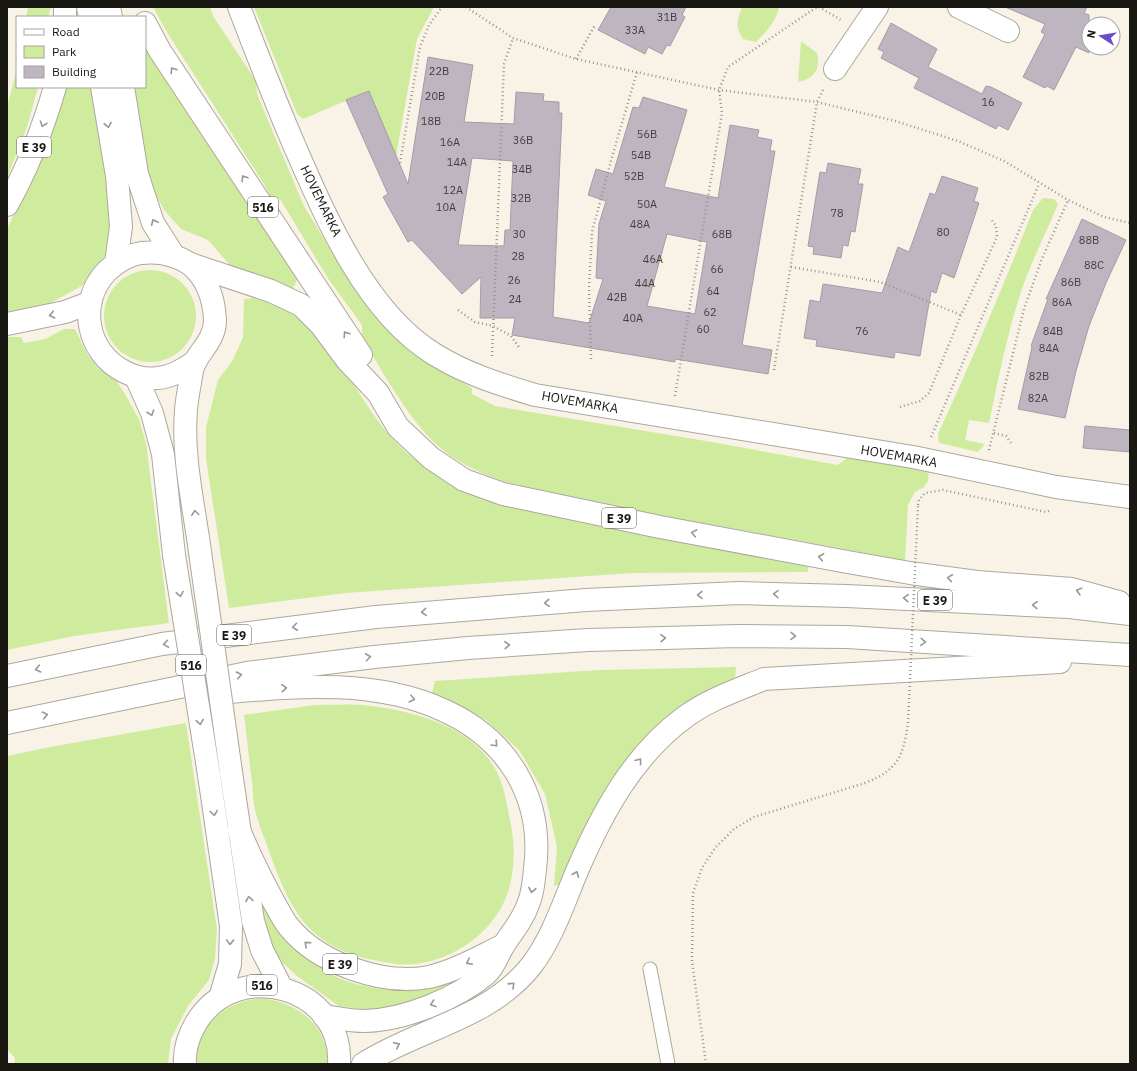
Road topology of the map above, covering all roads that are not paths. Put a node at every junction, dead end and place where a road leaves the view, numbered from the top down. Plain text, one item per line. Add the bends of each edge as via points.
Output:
1 (137, 7) edge
2 (239, 7) edge
3 (876, 7) edge
4 (959, 7) edge
5 (142, 16) edge
6 (146, 25) edge
7 (1008, 31) dead end
8 (834, 69) dead end
9 (55, 88) edge
10 (102, 88) edge
11 (122, 88) edge
12 (7, 205) edge
13 (182, 260) junction
14 (116, 262) junction
15 (89, 302) junction
16 (7, 324) edge
17 (193, 363) junction
18 (136, 377) junction
19 (378, 393) junction
20 (1130, 497) edge
21 (1130, 605) edge
22 (1130, 614) edge
23 (1130, 655) edge
24 (1130, 658) edge
25 (7, 676) edge
26 (119, 700) junction
27 (7, 723) edge
28 (239, 830) junction
29 (504, 945) junction
30 (650, 969) dead end
31 (281, 987) junction
32 (220, 998) junction
33 (324, 1016) junction
34 (185, 1064) edge
35 (339, 1064) edge
36 (363, 1064) edge
37 (668, 1064) edge

1 - 5 main road
2 - 20 main road, HOVEMARKA via 268,85 318,200 359,275 378,303 406,332 433,354 490,382 535,395 922,459 1056,487
3 - 8 main road
4 - 7 main road
19 -> 6 main road, 516 via 363,359
9 -> 12 main road, E 39 via 43,126
10 -> 14 main road via 117,176 121,227
13 -> 11 main road via 153,223 137,174
13 - 14 main road via 154,252 134,254
13 - 17 main road via 203,277 213,299 215,322 208,345
13 - 19 main road, E 39 via 271,291 301,306 321,325 347,360
14 - 15 main road via 98,280
15 -> 16 main road via 65,312
15 - 18 main road via 89,327 98,349 114,367
17 - 18 main road via 176,374 156,379
28 -> 17 main road, 516, bridge via 186,450 186,410
18 -> 32 main road, 516, bridge via 152,413 163,454 174,555 231,926 230,964
21 -> 19 main road, E 39 via 1072,589 977,582 895,570 660,527 504,494 464,480 431,458 398,427
22 -> 25 main road, E 39 via 1069,607 739,593 586,600 376,617 162,644
26 -> 23 main road, E 39 via 247,673 374,657 588,640 816,636
36 -> 24 main road via 409,1040 488,1005 509,988 543,948 592,836 622,784 652,744 685,717 727,694 764,679
27 -> 26 main road, E 39
26 -> 29 main road, E 39 via 297,687 370,690 416,699 464,720 482,732 508,759 529,798 535,824 537,856 530,900 521,921
29 -> 28 main road, E 39 via 450,971 428,977 386,977 342,965 313,949 289,927 261,880
31 -> 28 main road, 516 via 262,950 253,921
29 -> 33 main road, E 39 via 488,972 466,989 436,1003 380,1020 363,1021
30 - 37 lane
31 - 32 main road, 516 via 260,985 239,989
31 - 33 main road, 516 via 305,998
32 - 34 main road, 516 via 202,1014 190,1034
33 - 35 main road, 516 via 335,1036

